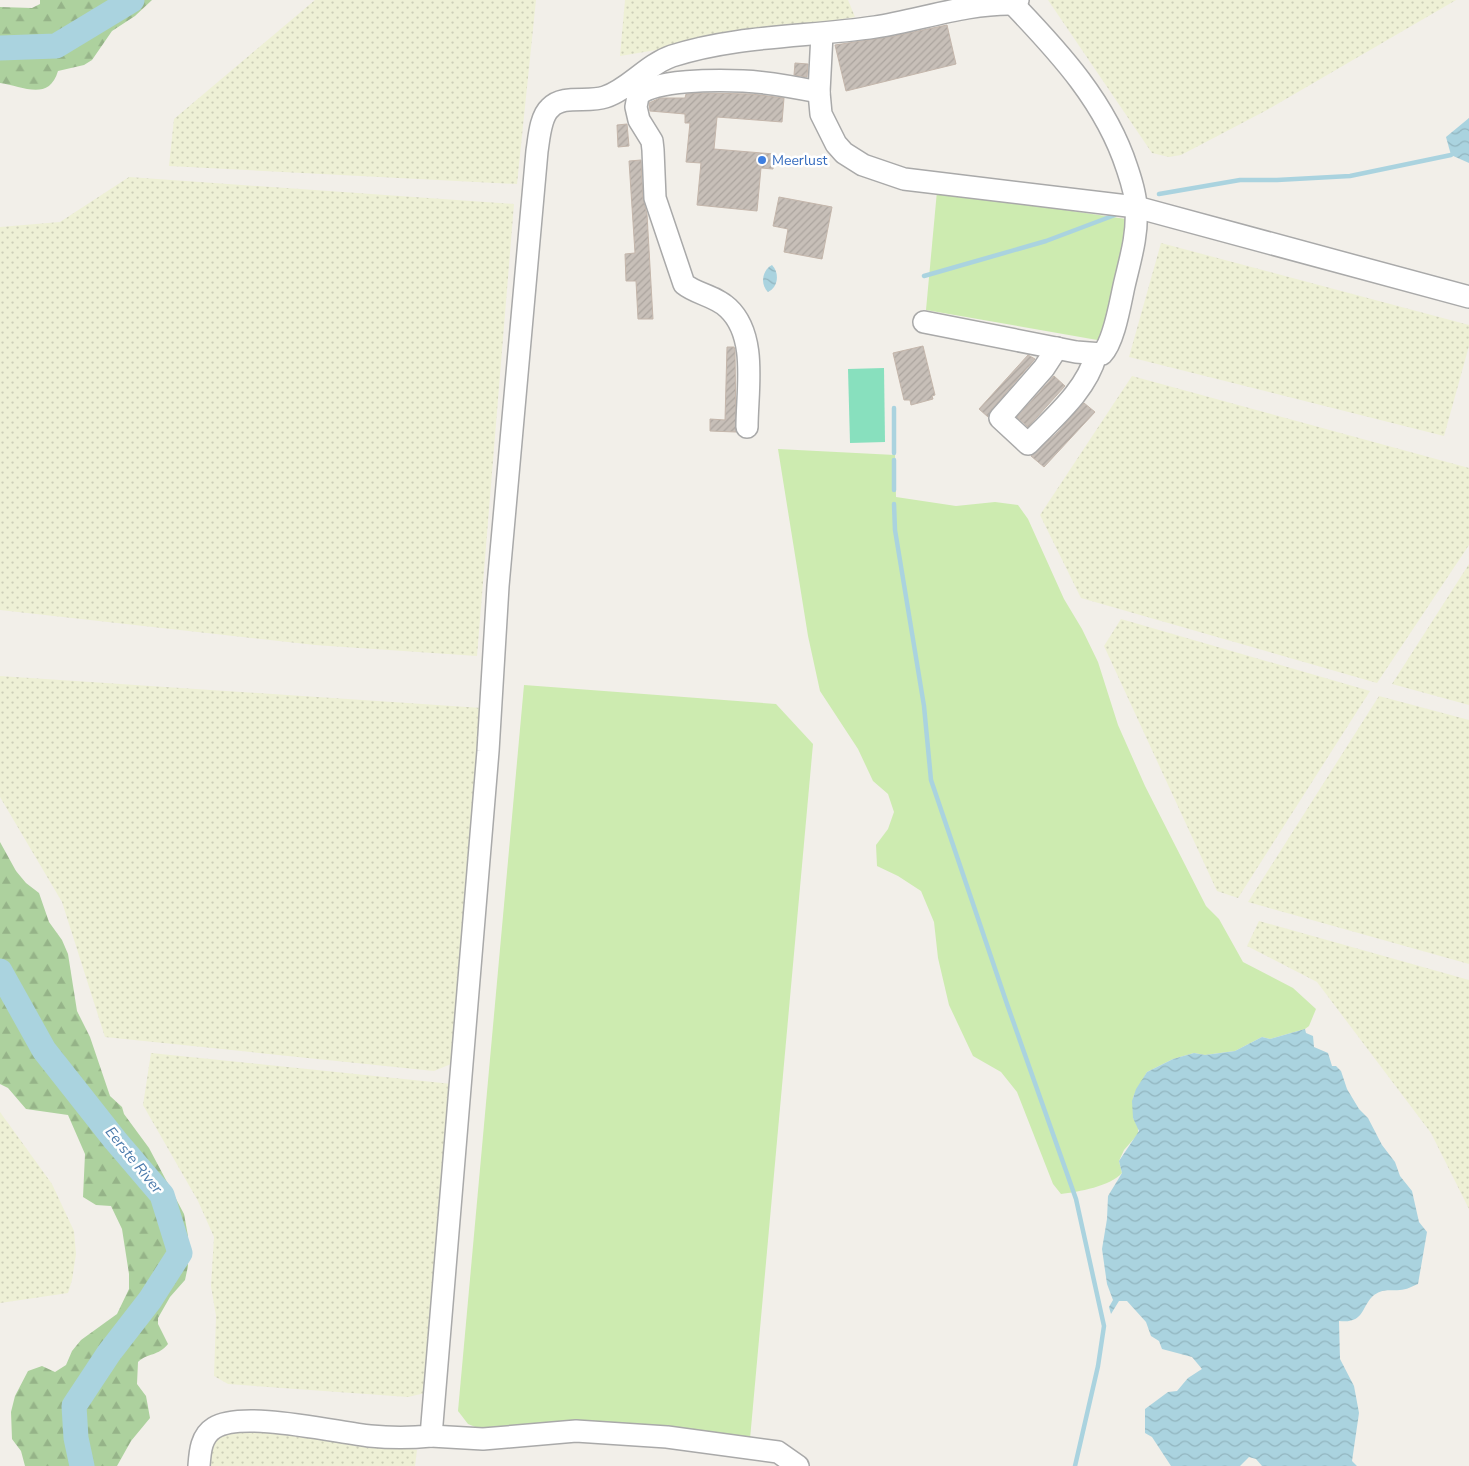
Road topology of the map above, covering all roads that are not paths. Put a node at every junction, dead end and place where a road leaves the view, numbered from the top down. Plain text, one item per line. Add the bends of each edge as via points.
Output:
1 (1016, 2) edge
2 (822, 34) junction
3 (819, 92) junction
4 (1136, 207) junction
5 (1469, 297) edge
6 (924, 322) dead end
7 (1057, 348) junction
8 (1096, 355) junction
9 (747, 427) dead end
10 (431, 1436) junction
11 (199, 1466) edge
12 (798, 1466) edge

1 - 2 street
1 - 4 street via 1108,120 1119,144
2 - 3 street
2 - 10 street via 756,39 673,56 653,64 604,98 560,102 544,117 537,151 498,586 486,781
3 - 4 street via 821,114 829,135 844,153 863,165 904,179
3 - 9 street via 743,81 709,81 648,87 638,96 639,120 652,141 655,198 677,269 684,284 728,307 742,326 748,353
4 - 5 street
4 - 8 street via 1136,239 1119,306 1106,351
6 - 7 street
7 - 8 street
7 - 8 street via 1044,368 1000,418 1028,444 1091,373
10 - 11 street via 370,1436 236,1420 222,1424 206,1435
10 - 12 street via 483,1439 576,1431 667,1437 778,1452

